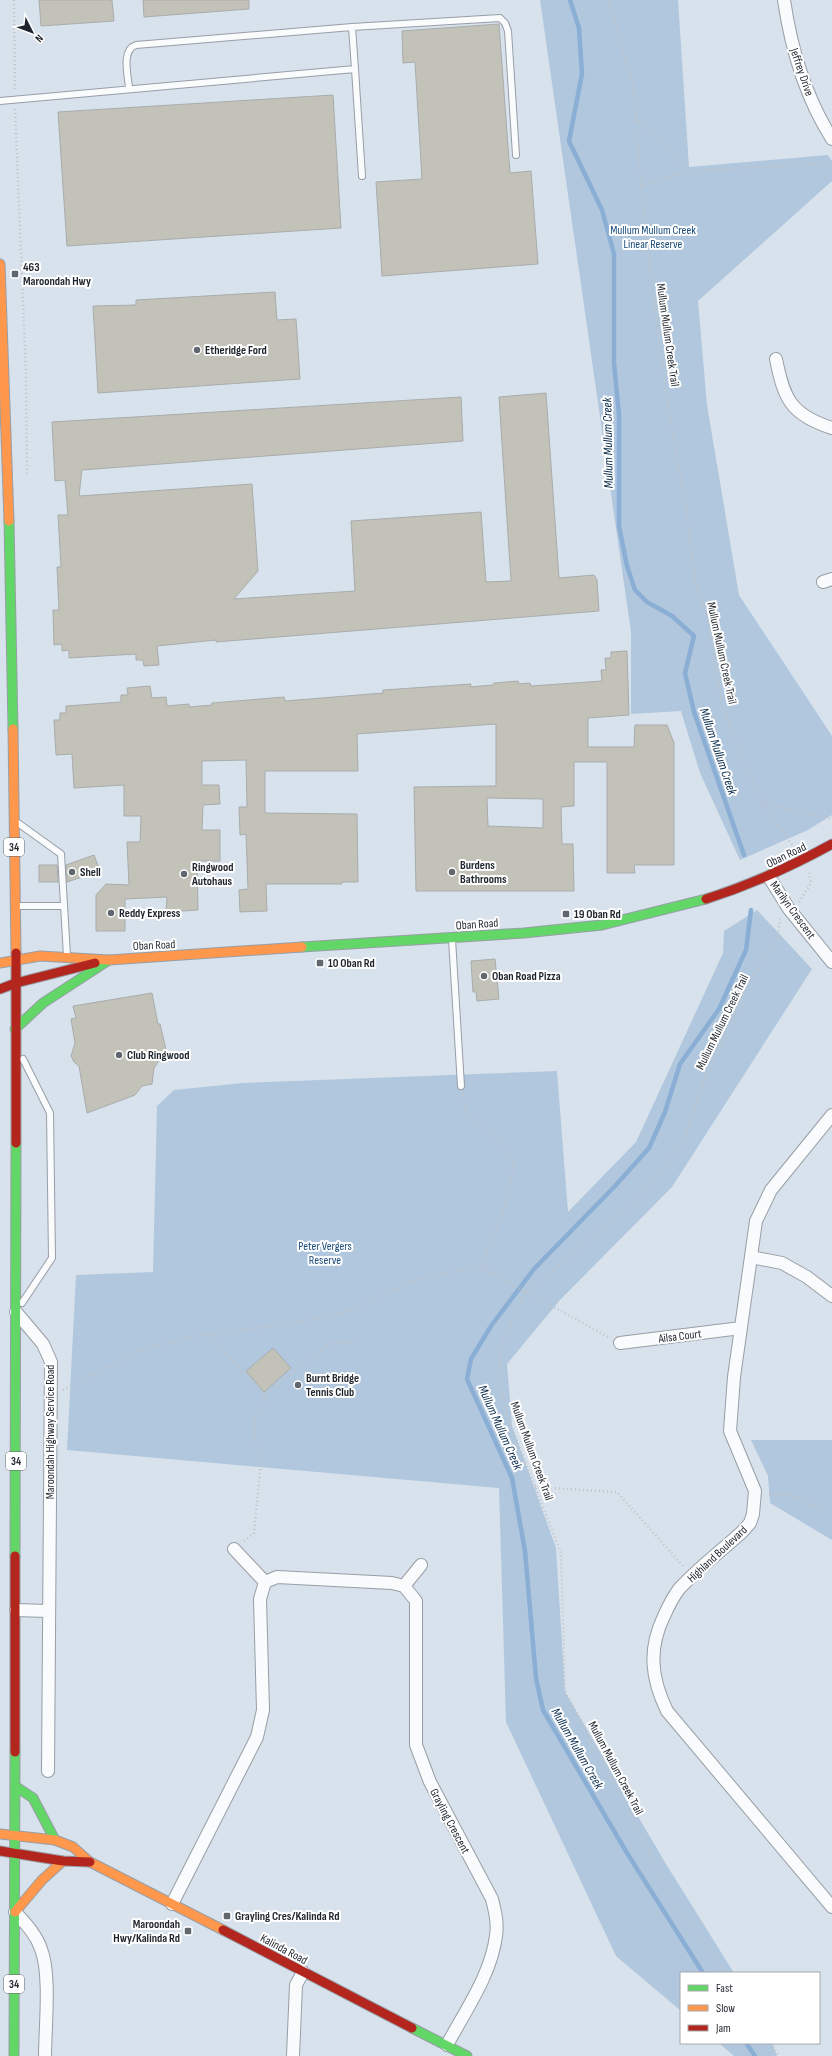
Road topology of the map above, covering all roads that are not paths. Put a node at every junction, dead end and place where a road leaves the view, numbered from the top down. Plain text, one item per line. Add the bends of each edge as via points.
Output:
1 (784, 0) edge
2 (352, 27) junction
3 (356, 69) junction
4 (129, 88) junction
5 (0, 101) edge
6 (832, 139) edge
7 (516, 155) dead end
8 (362, 176) dead end
9 (0, 264) edge
10 (776, 359) dead end
11 (832, 428) edge
12 (14, 820) junction
13 (832, 844) edge
14 (769, 877) junction
15 (15, 906) junction
16 (64, 906) junction
17 (452, 938) junction
18 (68, 957) junction
19 (15, 958) junction
20 (109, 960) junction
21 (832, 962) edge
22 (0, 963) edge
23 (16, 983) junction
24 (0, 989) edge
25 (16, 1029) junction
26 (15, 1044) junction
27 (461, 1086) road end
28 (832, 1115) edge
29 (751, 1257) junction
30 (832, 1296) edge
31 (16, 1312) junction
32 (741, 1328) junction
33 (620, 1343) road end
34 (234, 1549) road end
35 (421, 1565) dead end
36 (265, 1582) junction
37 (404, 1586) junction
38 (16, 1610) junction
39 (48, 1611) junction
40 (48, 1771) dead end
41 (15, 1786) junction
42 (0, 1834) edge
43 (14, 1835) junction
44 (55, 1840) junction
45 (0, 1851) edge
46 (15, 1852) junction
47 (63, 1861) junction
48 (90, 1862) junction
49 (172, 1904) junction
50 (832, 1907) edge
51 (15, 1912) junction
52 (303, 1972) junction
53 (447, 2045) junction
54 (14, 2056) edge
55 (45, 2056) edge
56 (294, 2056) edge
57 (467, 2056) edge

1 - 6 street, Jeffrey Drive via 794,52 810,96
2 - 3 lane
2 - 4 lane via 131,46 127,54
2 - 7 lane via 500,18 505,22 508,31
3 - 4 lane
3 - 8 lane
4 - 5 lane
9 - 12 main road, 34 via 11,588
10 - 11 street via 781,386 796,409
12 - 15 main road, 34
12 - 16 lane via 61,854
13 - 14 main road, Oban Road
14 - 17 main road, Oban Road via 692,904 602,925
14 - 21 street, Marilyn Crescent via 789,909
15 - 16 lane
15 - 19 main road, 34
16 - 18 lane
17 - 20 main road, Oban Road
17 - 27 lane
18 - 19 main road, Oban Road
18 - 20 main road, Oban Road
19 - 22 main road, Oban Road
19 - 23 main road, 34
20 - 23 main road, Oban Road
20 - 25 main road via 43,1003
23 - 24 main road, Oban Road
23 - 25 main road, 34
25 - 26 main road, 34
26 - 31 main road, 34
26 - 31 lane via 50,1113 52,1258
28 - 29 street, Highland Boulevard via 771,1190 756,1221
29 - 30 street via 782,1263 807,1276
29 - 32 street, Highland Boulevard
31 - 38 main road, 34
31 - 39 street, Maroondah Highway Service Road via 43,1344 51,1362
32 - 33 street, Ailsa Court
32 - 50 street, Highland Boulevard via 730,1431 755,1491 753,1514 750,1523 742,1532 678,1591 656,1633 654,1676 667,1712
34 - 36 street
35 - 37 street
36 - 37 street via 277,1577 392,1583
36 - 49 street via 260,1599 263,1710 257,1737
37 - 53 street, Grayling Crescent via 416,1601 416,1745 430,1782 492,1899 496,1915 497,1935 485,1972
38 - 39 street
38 - 41 main road, 34 via 11,1723
39 - 40 street, Maroondah Highway Service Road
41 - 43 main road, 34
41 - 44 main road via 33,1798
42 - 43 main road, Kalinda Road
43 - 44 main road, Kalinda Road
43 - 46 main road, 34
44 - 48 main road, Kalinda Road via 73,1847
45 - 46 main road, Kalinda Road
46 - 47 main road, Kalinda Road
46 - 51 main road, 34
47 - 48 main road, Kalinda Road
47 - 51 main road via 42,1880
48 - 49 main road, Kalinda Road
49 - 52 main road, Kalinda Road
51 - 54 main road, 34
51 - 55 street via 31,1929 46,1963
52 - 53 main road, Kalinda Road
52 - 56 street via 295,1992
53 - 57 main road, Kalinda Road

